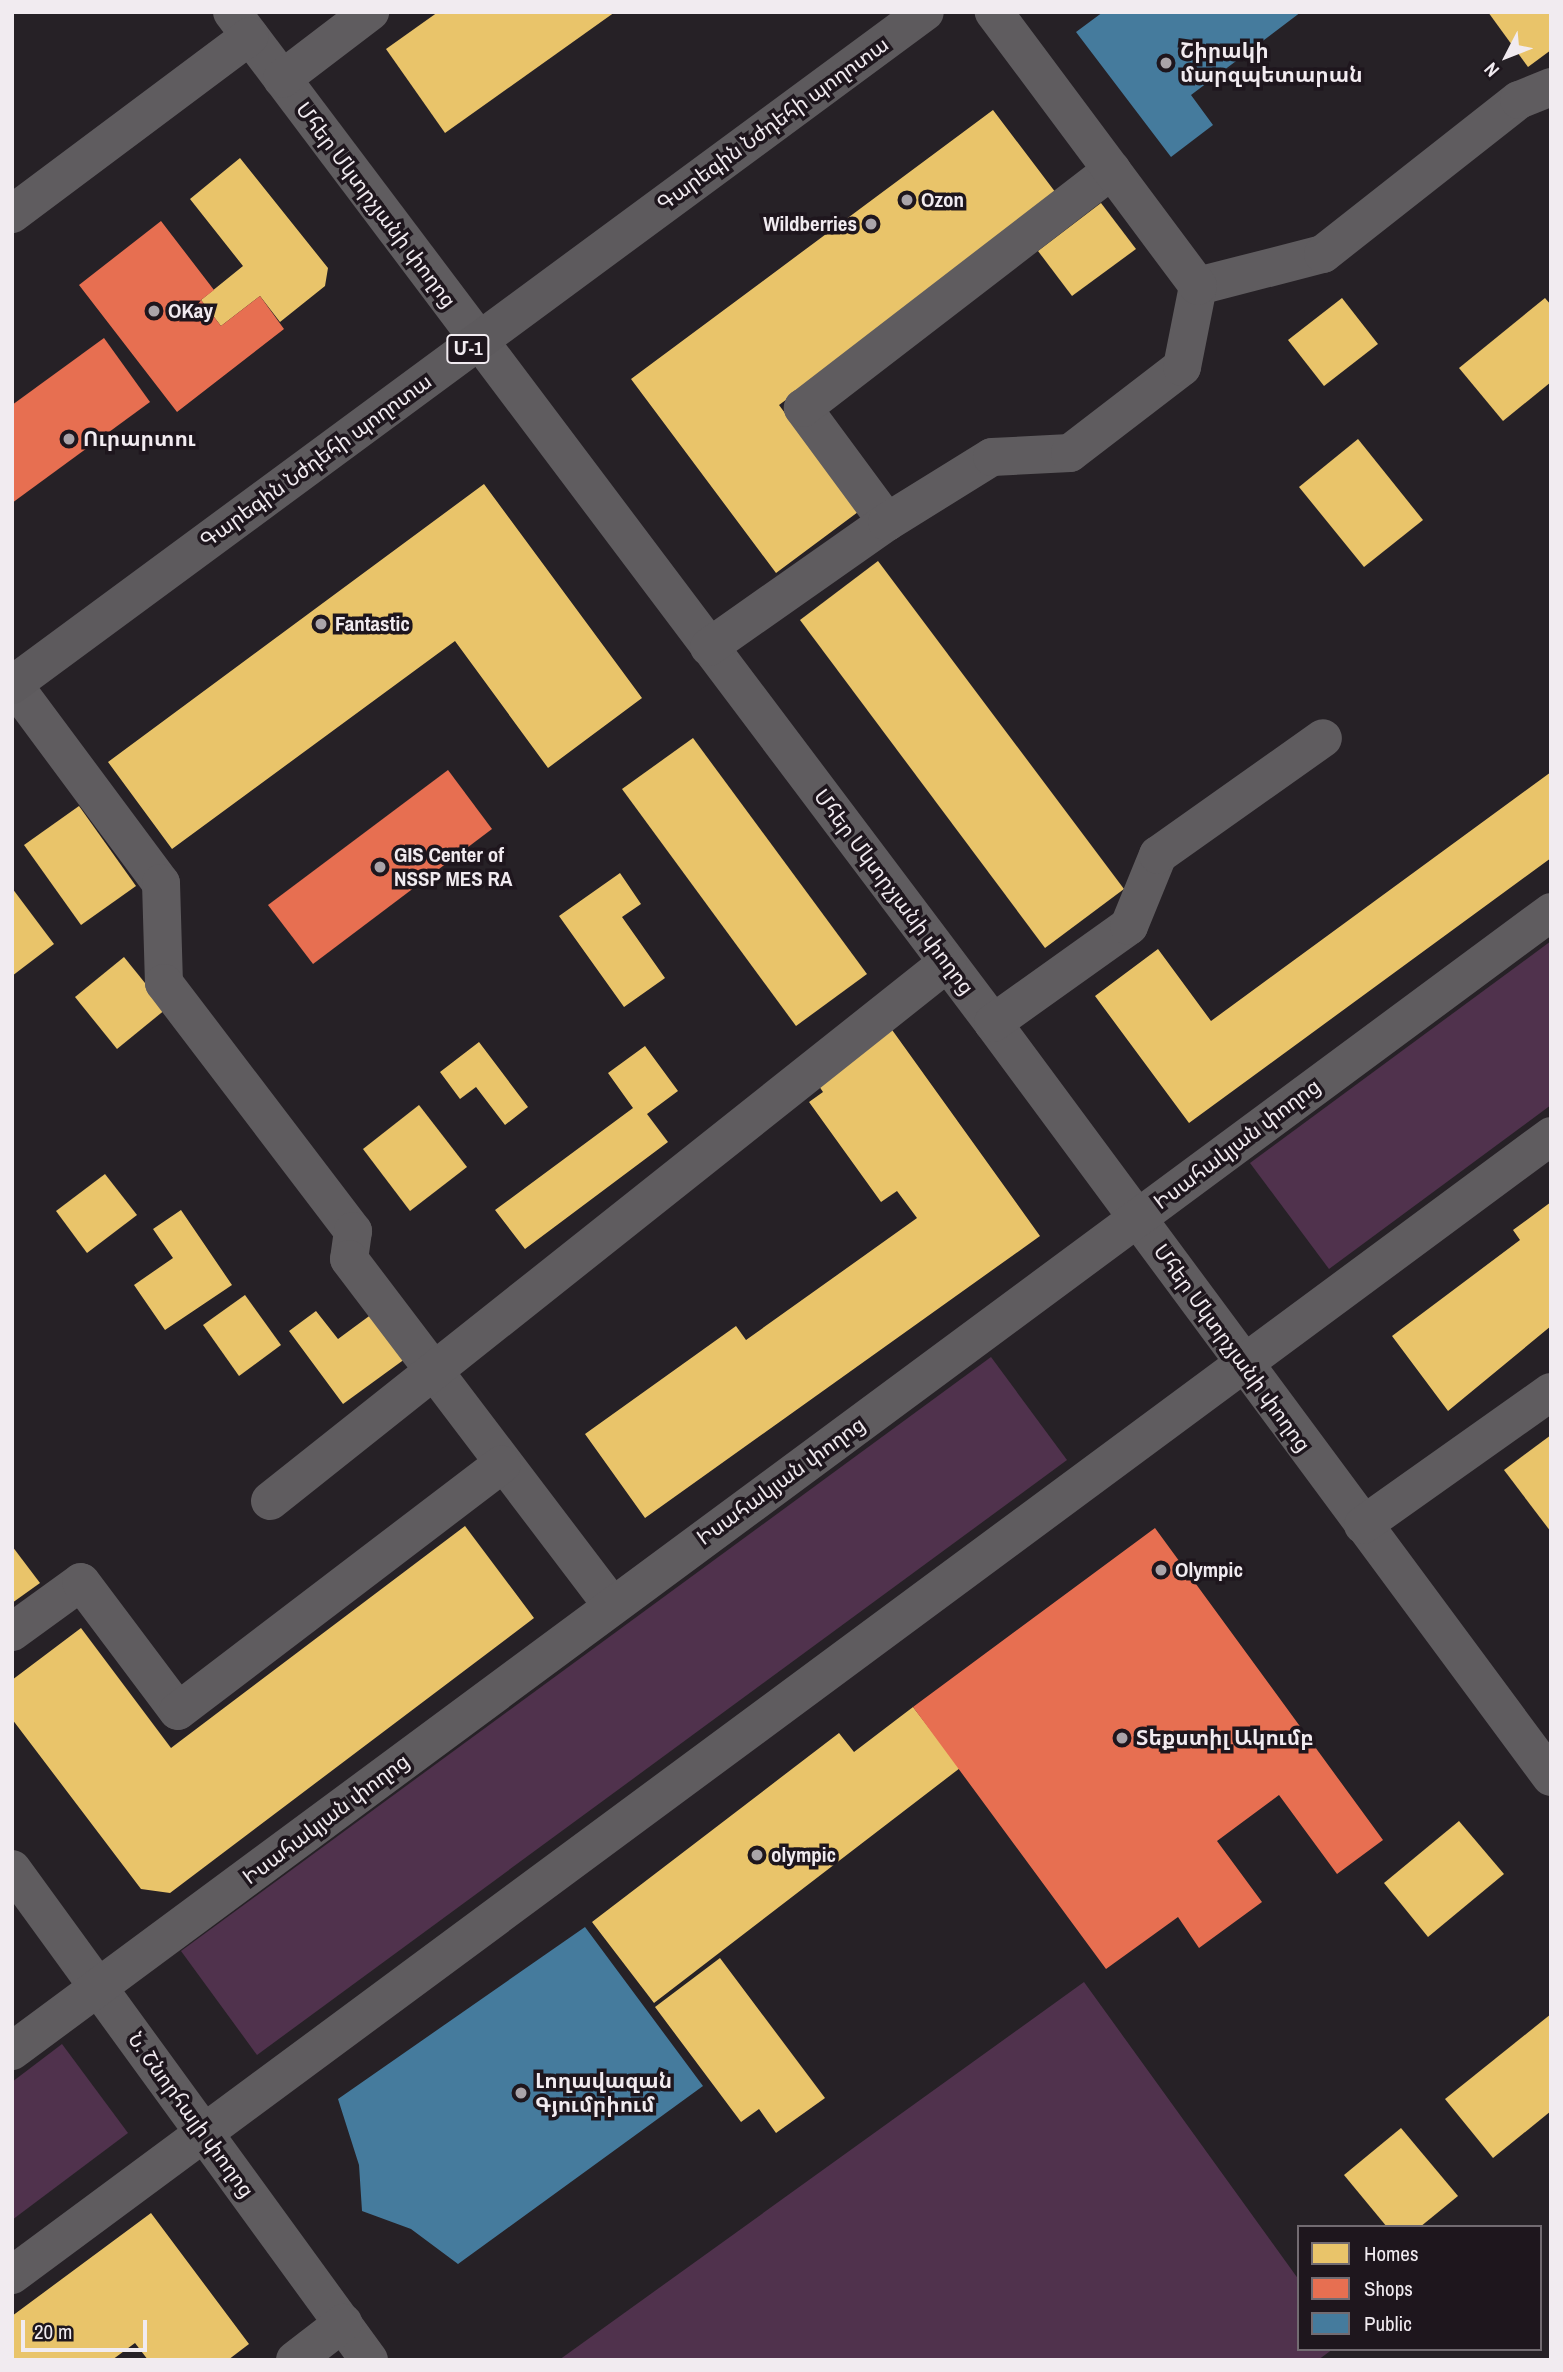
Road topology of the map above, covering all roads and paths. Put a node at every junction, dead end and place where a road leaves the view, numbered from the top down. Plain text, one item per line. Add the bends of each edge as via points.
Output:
1 (370, 12) edge
2 (925, 12) edge
3 (994, 12) edge
4 (241, 24) edge
5 (282, 79) junction
6 (1551, 87) edge
7 (1112, 170) junction
8 (12, 214) edge
9 (1198, 286) junction
10 (478, 342) junction
11 (887, 522) junction
12 (709, 647) junction
13 (13, 684) edge
14 (1323, 738) dead end
15 (1551, 912) edge
16 (947, 963) junction
17 (993, 1023) junction
18 (1551, 1136) edge
19 (1137, 1219) junction
20 (1244, 1364) junction
21 (433, 1371) junction
22 (1551, 1392) edge
23 (502, 1464) junction
24 (270, 1501) dead end
25 (1363, 1525) junction
26 (612, 1605) junction
27 (12, 1632) edge
28 (1551, 1777) edge
29 (12, 1869) edge
30 (99, 1989) junction
31 (12, 2051) edge
32 (204, 2133) junction
33 (12, 2275) edge
34 (342, 2323) junction
35 (295, 2360) edge
36 (369, 2360) edge

1 - 5 street
2 - 10 highway, Գարեգին Նժդեհի պողոտա / Մ-1
3 - 7 street
4 - 5 street, Մհեր Մկտրչյանի փողոց
4 - 8 street
5 - 10 street, Մհեր Մկտրչյանի փողոց
6 - 9 street via 1518,100 1323,254
7 - 9 street
7 - 11 street via 803,408
9 - 11 street via 1182,367 1070,453 992,457
10 - 12 street, Մհեր Մկտրչյանի փողոց
10 - 13 highway, Գարեգին Նժդեհի պողոտա / Մ-1
11 - 12 street
12 - 16 street, Մհեր Մկտրչյանի փողոց
13 - 21 street via 161,883 164,983 353,1231 348,1259
14 - 17 street via 1158,855 1129,926
15 - 19 street, Իսահակյան փողոց
16 - 17 street, Մհեր Մկտրչյանի փողոց
16 - 21 street
17 - 19 street, Մհեր Մկտրչյանի փողոց
18 - 20 street
19 - 20 street, Մհեր Մկտրչյանի փողոց
19 - 26 street, Իսահակյան փողոց
20 - 25 street, Մհեր Մկտրչյանի փողոց
20 - 32 street
21 - 23 street
21 - 24 street
22 - 25 street
23 - 26 street
23 - 27 street via 178,1711 81,1583
25 - 28 street, Մհեր Մկտրչյանի փողոց
26 - 30 street, Իսահակյան փողոց
29 - 30 street, Ն. Շնորհալի փողոց
30 - 31 street, Իսահակյան փողոց
30 - 32 street, Ն. Շնորհալի փողոց
32 - 33 street
32 - 34 street, Ն. Շնորհալի փողոց
34 - 35 street
34 - 36 street, Ն. Շնորհալի փողոց

